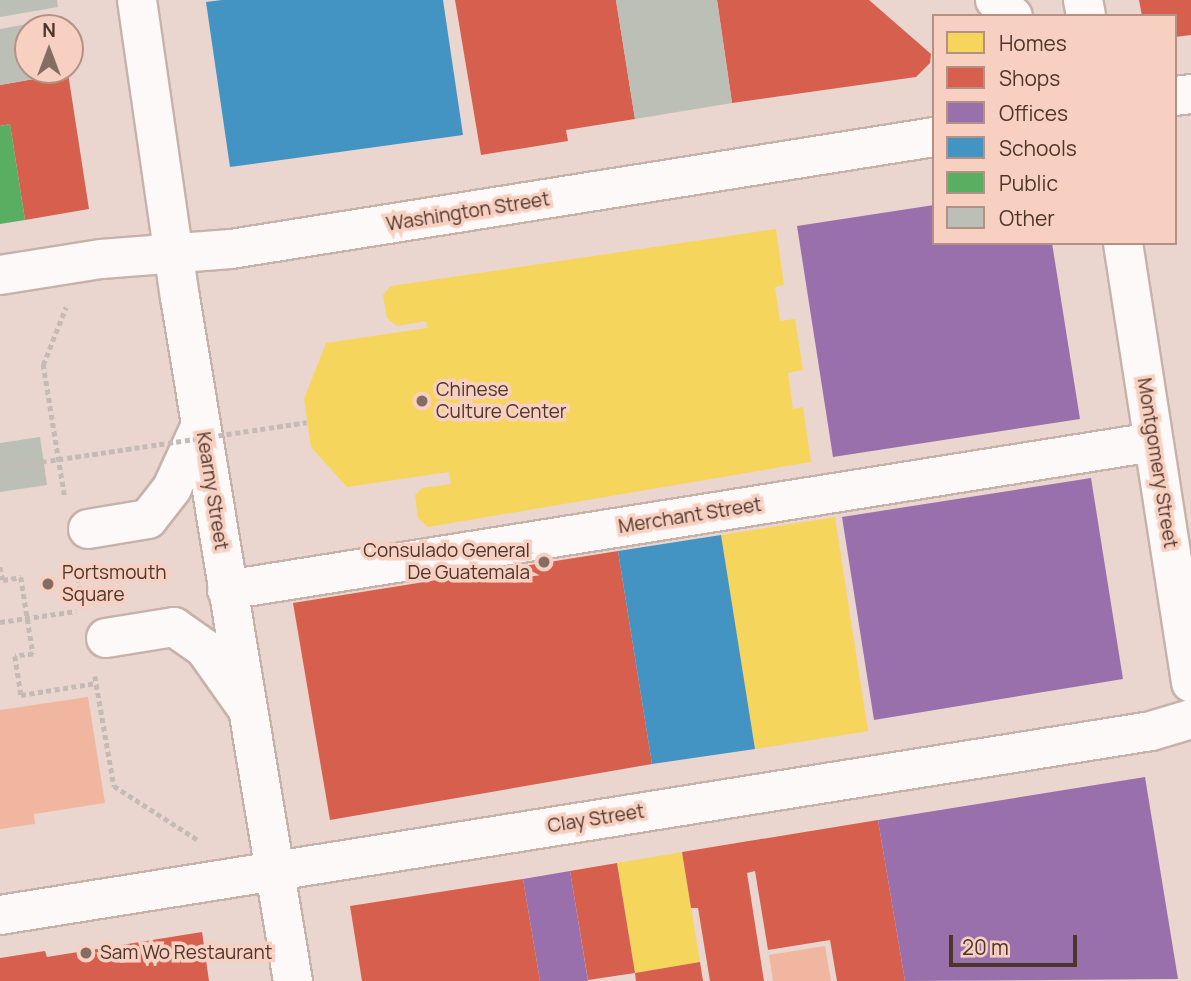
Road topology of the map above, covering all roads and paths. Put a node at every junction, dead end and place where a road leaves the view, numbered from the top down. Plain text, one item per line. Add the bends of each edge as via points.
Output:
1 (137, 0) edge
2 (995, 0) edge
3 (1011, 14) edge
4 (932, 137) edge
5 (1123, 245) edge
6 (176, 255) junction
7 (0, 275) edge
8 (67, 304) dead end
9 (51, 345) dead end
10 (307, 422) dead end
11 (201, 425) junction
12 (1153, 442) junction
13 (0, 468) edge
14 (88, 529) dead end
15 (0, 567) edge
16 (227, 590) junction
17 (60, 614) dead end
18 (27, 618) junction
19 (0, 622) edge
20 (106, 638) dead end
21 (96, 683) dead end
22 (1191, 683) edge
23 (246, 707) junction
24 (1191, 719) edge
25 (275, 869) junction
26 (0, 915) edge
27 (293, 981) edge

1 - 6 street, Kearny Street
2 - 3 street
4 - 6 street, Washington Street
5 - 12 street, Montgomery Street
6 - 7 street, Washington Street via 101,259
6 - 11 street, Kearny Street
8 - 9 path
10 - 13 path, bridge
11 - 14 street via 172,488 148,519
11 - 16 street, Kearny Street
12 - 16 street, Merchant Street
12 - 22 street, Montgomery Street
15 - 18 path via 3,580 21,577
16 - 23 street, Kearny Street
17 - 18 path
18 - 19 path
18 - 21 path via 33,654 15,656 21,695
20 - 23 street via 174,627 205,649
23 - 25 street, Kearny Street
24 - 25 street, Clay Street via 1151,731
25 - 26 street, Clay Street
25 - 27 street, Kearny Street

